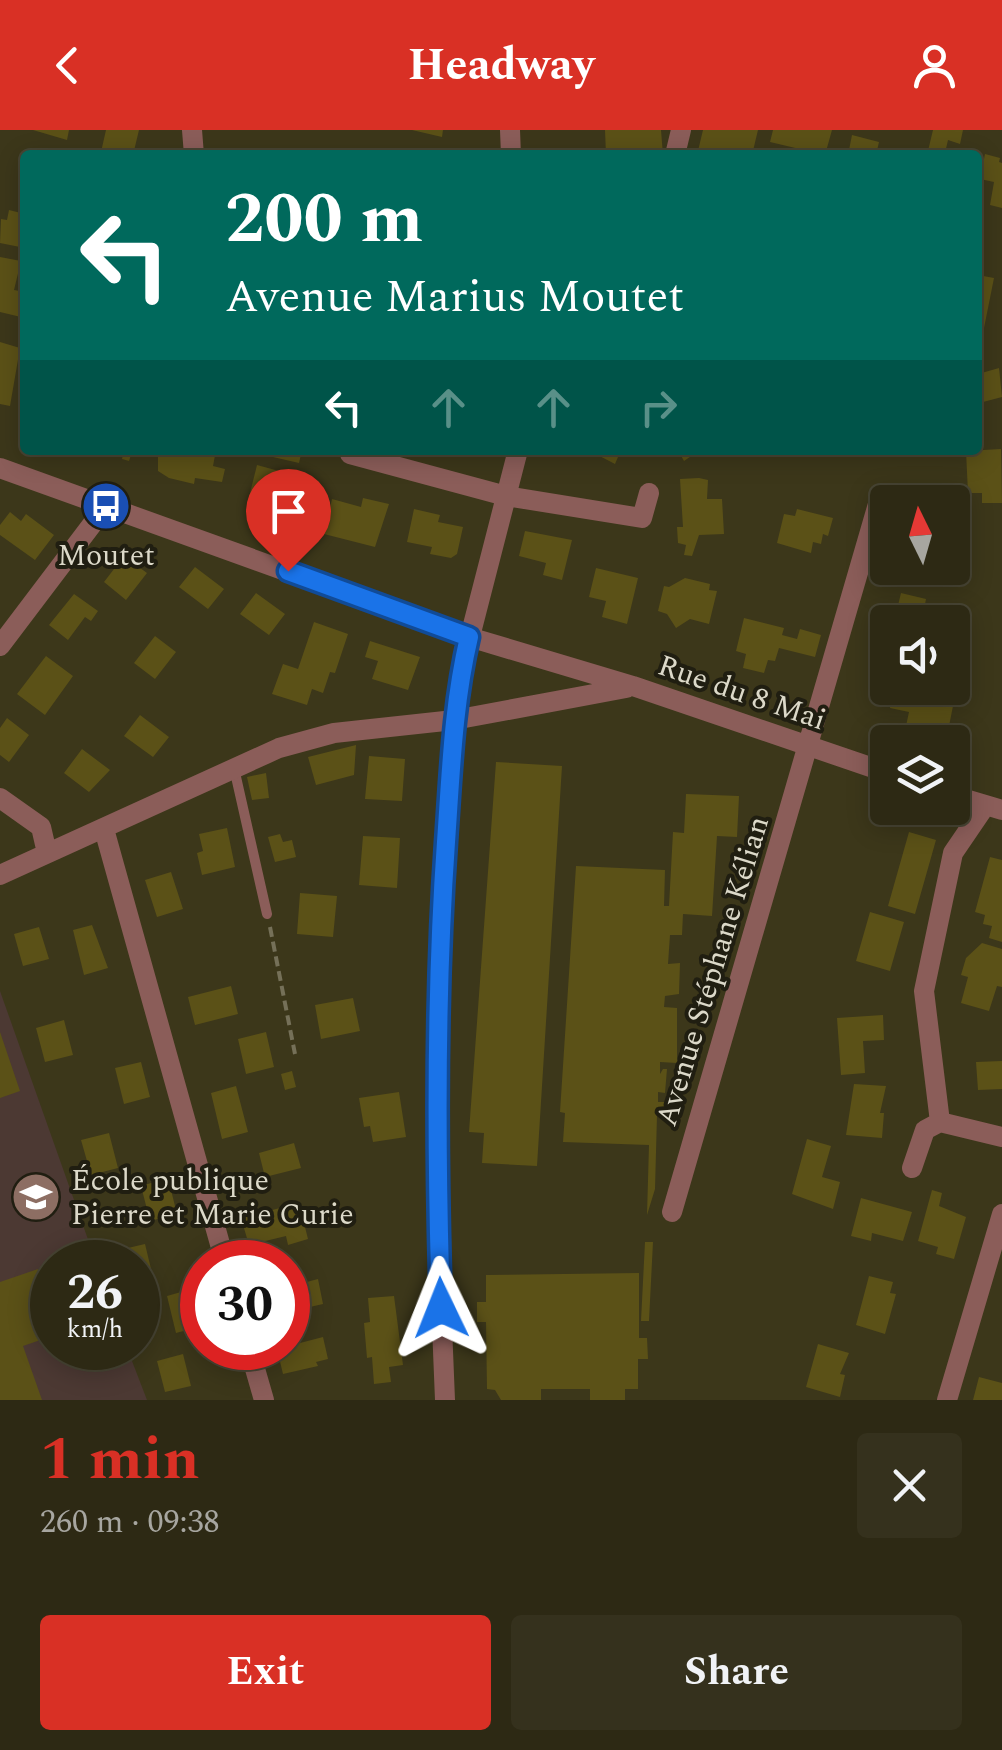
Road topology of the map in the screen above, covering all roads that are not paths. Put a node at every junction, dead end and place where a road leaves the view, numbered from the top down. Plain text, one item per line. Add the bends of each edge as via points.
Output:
1 (354, 455) edge
2 (517, 455) edge
3 (0, 468) edge
4 (650, 493) dead end
5 (506, 496) junction
6 (106, 506) junction
7 (870, 532) edge
8 (469, 637) junction
9 (0, 646) edge
10 (633, 686) junction
11 (454, 720) junction
12 (810, 746) junction
13 (870, 767) edge
14 (234, 768) junction
15 (0, 798) edge
16 (970, 801) edge
17 (994, 808) edge
18 (104, 829) junction
19 (47, 853) junction
20 (0, 875) edge
21 (267, 914) road end
22 (940, 1122) junction
23 (1002, 1137) edge
24 (912, 1168) dead end
25 (672, 1212) dead end
26 (1002, 1214) edge
27 (220, 1240) edge
28 (255, 1370) edge
29 (264, 1400) edge
30 (445, 1400) edge
31 (947, 1400) edge

1 - 5 street
2 - 5 street
3 - 6 street, Rue du 8 Mai
4 - 5 street via 642,518
5 - 8 street
6 - 8 street, Rue du 8 Mai
6 - 9 street
7 - 12 street, Avenue Stéphane Kélian
8 - 10 street, Rue du 8 Mai
8 - 11 street
10 - 11 street
10 - 12 street, Rue du 8 Mai
11 - 14 street via 334,733
11 - 30 street via 440,948 436,1178
12 - 13 street, Rue du 8 Mai
12 - 25 street, Avenue Stéphane Kélian
14 - 18 street
14 - 21 lane
15 - 19 street via 41,827
16 - 17 street
17 - 22 street via 953,853 924,991
18 - 19 street
18 - 27 street
19 - 20 street
22 - 23 street
22 - 24 street via 925,1130
26 - 31 street
28 - 29 street

